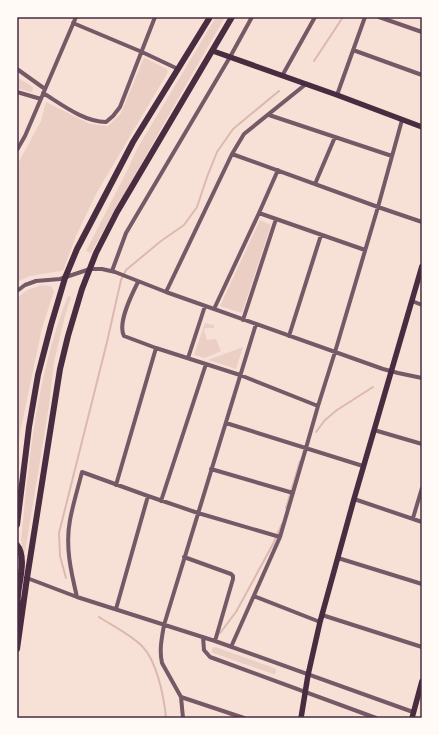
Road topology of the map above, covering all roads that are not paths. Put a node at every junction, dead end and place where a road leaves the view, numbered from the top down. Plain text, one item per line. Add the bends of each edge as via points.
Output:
1 (76, 17) edge
2 (155, 17) edge
3 (210, 17) edge
4 (232, 17) edge
5 (252, 17) edge
6 (315, 17) edge
7 (365, 17) edge
8 (379, 17) edge
9 (73, 23) junction
10 (422, 32) edge
11 (353, 50) junction
12 (213, 51) junction
13 (142, 52) junction
14 (230, 57) junction
15 (17, 69) edge
16 (178, 69) junction
17 (422, 75) edge
18 (282, 76) junction
19 (306, 84) junction
20 (44, 91) junction
21 (17, 92) edge
22 (337, 95) junction
23 (41, 99) junction
24 (269, 115) junction
25 (402, 120) junction
26 (422, 127) edge
27 (335, 137) junction
28 (17, 150) edge
29 (232, 154) junction
30 (392, 156) junction
31 (278, 170) junction
32 (315, 184) junction
33 (378, 207) junction
34 (259, 213) junction
35 (276, 219) junction
36 (422, 222) edge
37 (321, 235) junction
38 (365, 250) junction
39 (422, 266) edge
40 (90, 269) junction
41 (113, 272) junction
42 (66, 278) junction
43 (138, 282) junction
44 (17, 291) edge
45 (166, 292) junction
46 (412, 301) junction
47 (422, 305) edge
48 (206, 306) junction
49 (214, 309) junction
50 (243, 320) junction
51 (256, 324) junction
52 (289, 336) junction
53 (156, 348) junction
54 (335, 352) junction
55 (188, 358) junction
56 (206, 364) junction
57 (391, 371) junction
58 (240, 375) junction
59 (422, 378) edge
60 (318, 406) junction
61 (226, 423) junction
62 (374, 430) junction
63 (422, 444) edge
64 (306, 448) junction
65 (363, 466) junction
66 (211, 469) junction
67 (116, 485) junction
68 (422, 488) edge
69 (293, 493) junction
70 (148, 496) junction
71 (354, 499) junction
72 (161, 501) junction
73 (198, 513) junction
74 (413, 518) junction
75 (422, 522) edge
76 (17, 526) edge
77 (280, 537) junction
78 (17, 546) edge
79 (184, 557) junction
80 (338, 558) junction
81 (27, 578) junction
82 (422, 584) edge
83 (254, 596) junction
84 (77, 597) junction
85 (116, 609) junction
86 (322, 615) junction
87 (320, 622) junction
88 (164, 625) junction
89 (203, 638) junction
90 (18, 640) junction
91 (215, 641) junction
92 (231, 647) junction
93 (422, 647) edge
94 (17, 649) edge
95 (308, 675) junction
96 (422, 681) edge
97 (305, 692) junction
98 (181, 697) junction
99 (412, 715) edge
100 (184, 718) edge
101 (244, 718) edge
102 (301, 718) edge
103 (376, 718) edge

1 - 9 street
2 - 13 street
3 - 16 highway
4 - 12 highway
5 - 14 street
6 - 18 street
7 - 11 street
8 - 10 street
9 - 13 street
9 - 20 street
11 - 17 street
11 - 22 street
12 - 14 main road
12 - 40 highway via 117,212
13 - 16 street
13 - 20 street via 120,107 106,122 97,122 72,111
14 - 18 main road
14 - 41 street via 126,233
15 - 20 street
16 - 42 highway via 133,142 77,249
18 - 19 main road
19 - 22 main road
19 - 24 street
20 - 23 street
21 - 23 street
22 - 25 main road
23 - 28 street
24 - 27 street
24 - 29 street via 244,134
25 - 26 main road
25 - 30 street
27 - 30 street
27 - 32 street
29 - 31 street
29 - 45 street
30 - 33 street
31 - 32 street
31 - 34 street
32 - 33 street
33 - 36 street
33 - 38 street
34 - 35 street
34 - 49 street
35 - 37 street
35 - 50 street
37 - 38 street
37 - 52 street
38 - 54 street
39 - 46 main road
40 - 41 street
40 - 42 street
40 - 81 highway via 60,369
41 - 43 street
42 - 44 street via 36,281
42 - 76 highway via 38,375
43 - 45 street
43 - 53 street via 127,307 123,333 124,336
45 - 48 street
46 - 47 street
46 - 57 main road
48 - 49 street
48 - 55 street
49 - 50 street
50 - 51 street
51 - 52 street
51 - 58 street
52 - 54 street
53 - 55 street
53 - 67 street
54 - 57 street
54 - 60 street
55 - 56 street
56 - 58 street
56 - 72 street
57 - 59 street
57 - 62 main road
58 - 60 street
58 - 61 street
60 - 64 street
61 - 64 street
61 - 66 street
62 - 63 street
62 - 65 main road
64 - 65 street
64 - 69 street
65 - 71 main road
66 - 69 street
66 - 73 street
67 - 70 street
67 - 84 street via 82,472 69,521 68,540 70,568
68 - 74 street
69 - 77 street
70 - 72 street
70 - 85 street
71 - 74 street
71 - 80 main road
72 - 73 street
73 - 77 street
73 - 79 street
74 - 75 street
77 - 83 street
78 - 90 highway via 22,557 18,596
79 - 88 street
79 - 91 street via 233,576
80 - 82 street
80 - 86 main road
81 - 84 street
81 - 90 highway
83 - 87 street
83 - 92 street
84 - 85 street
85 - 88 street
86 - 87 main road
86 - 93 street
87 - 95 main road
88 - 89 street
88 - 98 street via 160,650 162,663
89 - 91 street
89 - 97 street via 204,650 210,657
90 - 94 highway
91 - 92 street
92 - 95 street
95 - 97 main road
95 - 99 street
96 - 99 main road
97 - 102 main road
97 - 103 street
98 - 100 street
98 - 101 street

